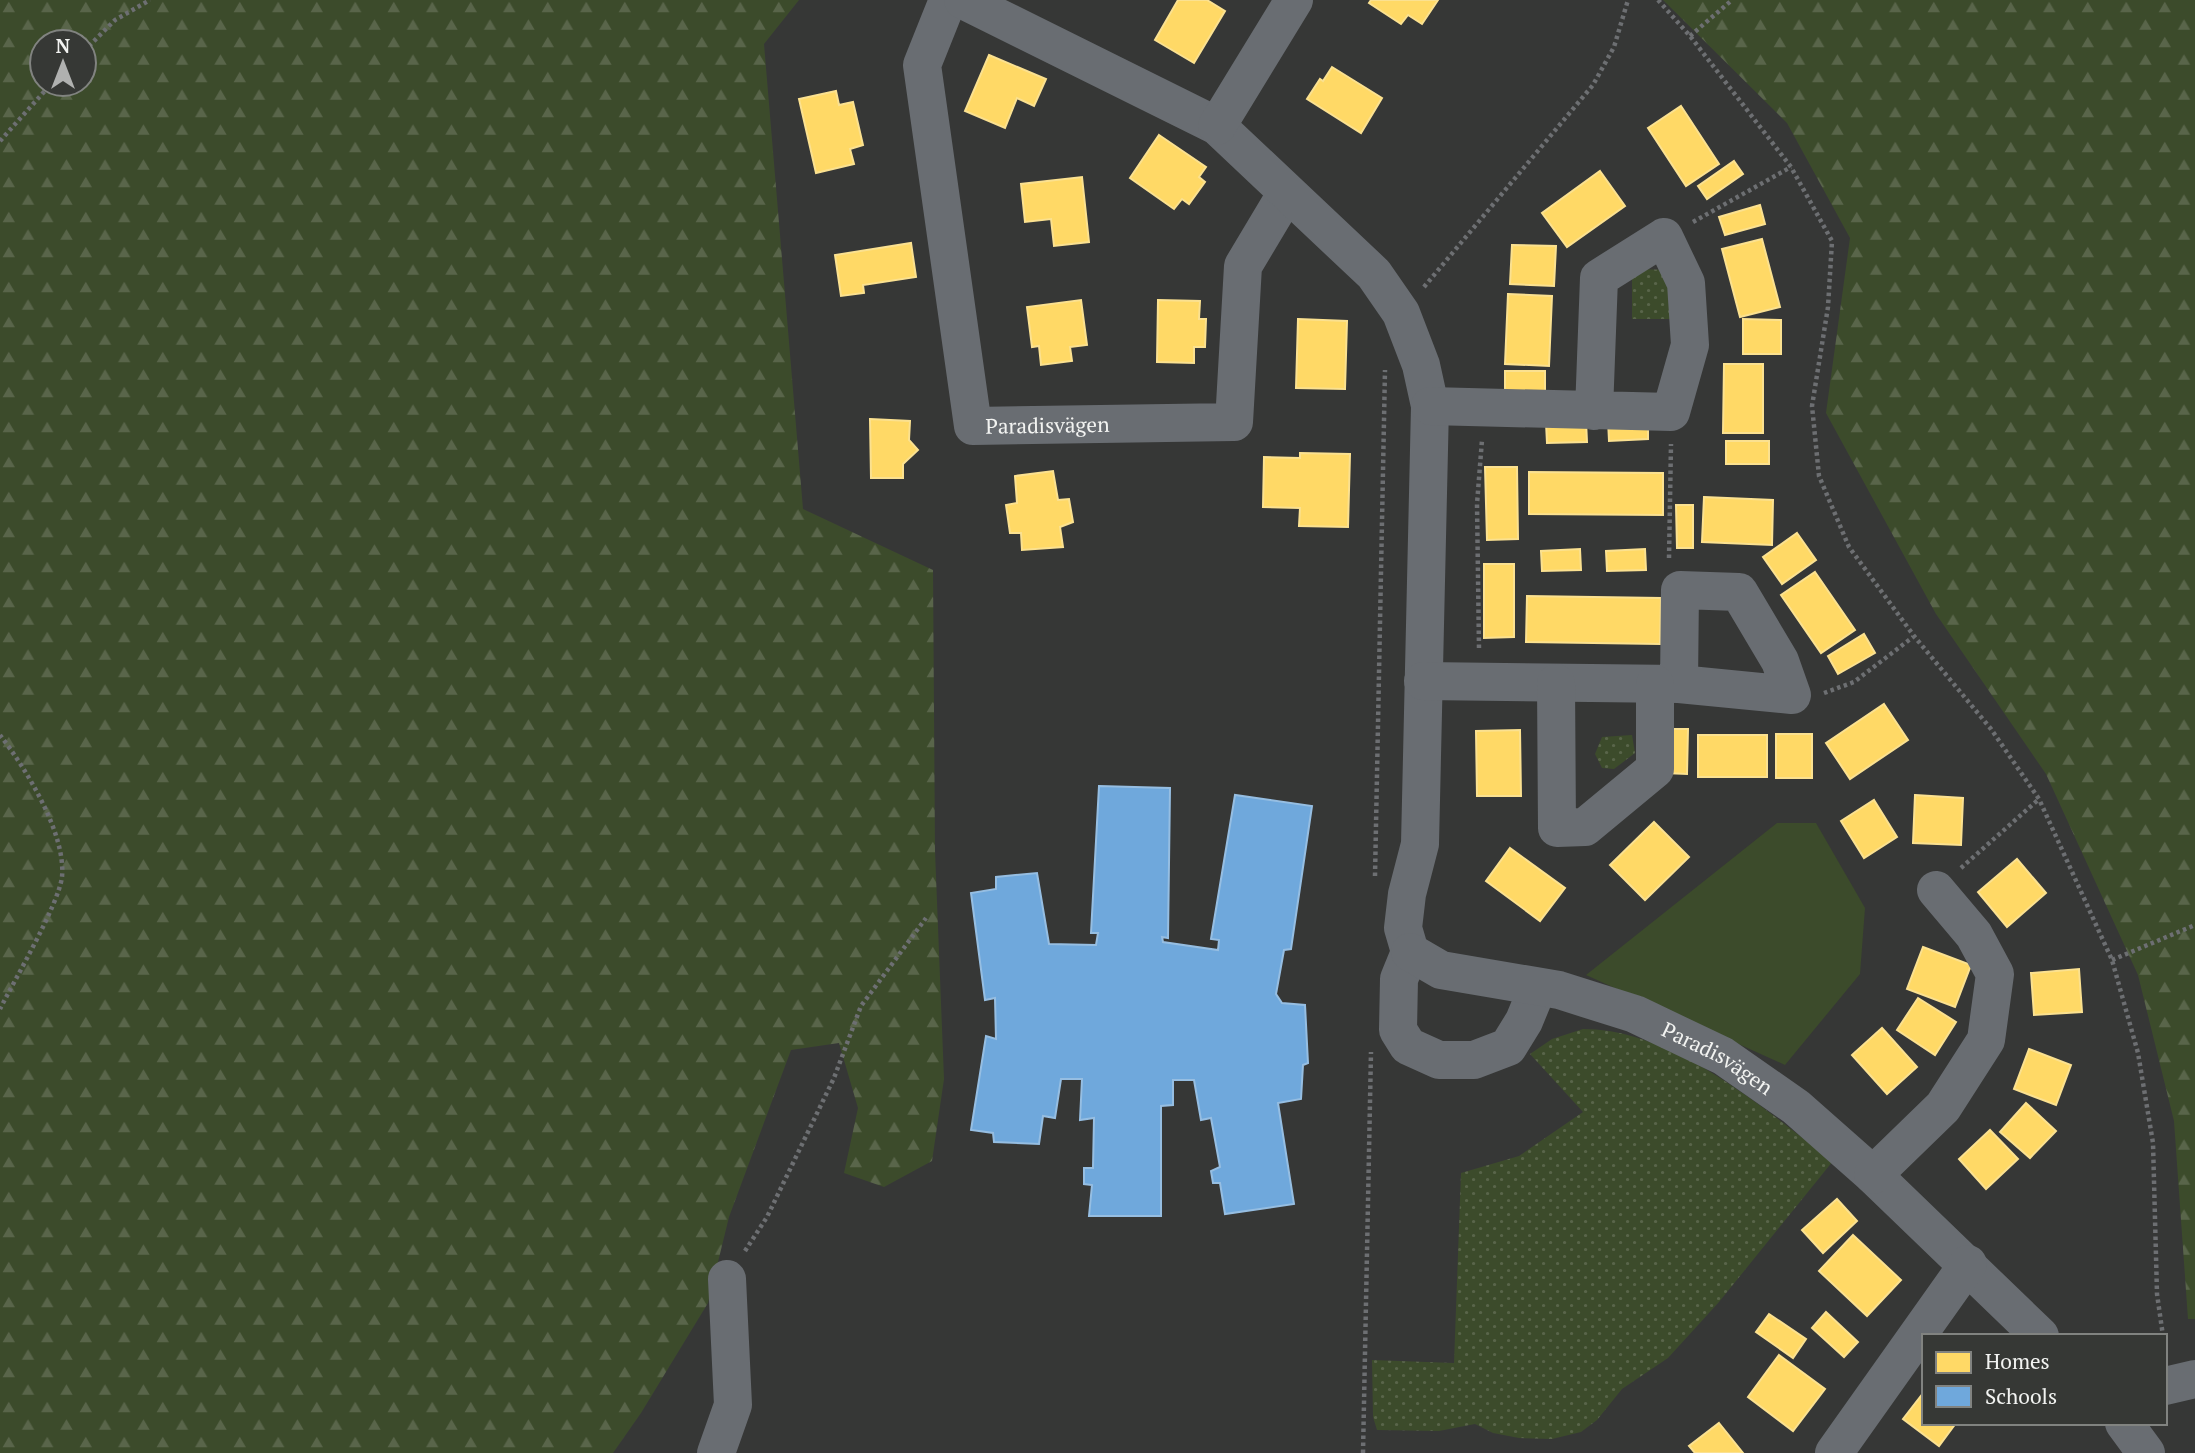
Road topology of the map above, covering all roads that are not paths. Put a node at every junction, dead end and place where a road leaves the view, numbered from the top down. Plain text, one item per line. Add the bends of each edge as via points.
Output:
1 (948, 0) edge
2 (962, 0) edge
3 (1294, 0) edge
4 (1217, 126) junction
5 (1286, 194) junction
6 (1430, 406) junction
7 (1594, 411) junction
8 (1423, 681) junction
9 (1556, 683) junction
10 (1667, 684) junction
11 (1936, 890) road end
12 (1410, 952) junction
13 (1538, 987) junction
14 (1873, 1175) junction
15 (1968, 1264) junction
16 (727, 1279) road end
17 (2038, 1334) edge
18 (2195, 1379) edge
19 (2167, 1386) edge
20 (2125, 1425) edge
21 (716, 1453) edge
22 (1834, 1453) edge
23 (2146, 1453) edge

1 - 5 street, Paradisvägen via 922,65 972,426 1234,422 1243,266
2 - 4 street
3 - 4 street
4 - 5 street
5 - 6 street via 1374,274 1401,313 1422,365
6 - 7 street
6 - 8 street
7 - 7 street via 1599,278 1664,237 1686,283 1690,345 1671,412
8 - 9 street
8 - 12 street via 1420,844 1403,928
9 - 10 street
9 - 10 street via 1557,828 1585,827 1655,769
10 - 10 street via 1680,590 1739,592 1780,661 1792,695
11 - 14 street via 1974,934 1995,974 1986,1040 1943,1107
12 - 13 street, Paradisvägen via 1441,971
12 - 13 street via 1399,979 1398,1030 1408,1046 1438,1060 1475,1060 1508,1047
13 - 14 street, Paradisvägen via 1635,1014 1723,1056 1796,1107
14 - 15 street, Paradisvägen
15 - 17 street, Paradisvägen
15 - 22 street
16 - 21 street via 733,1405
18 - 19 street
20 - 23 street

